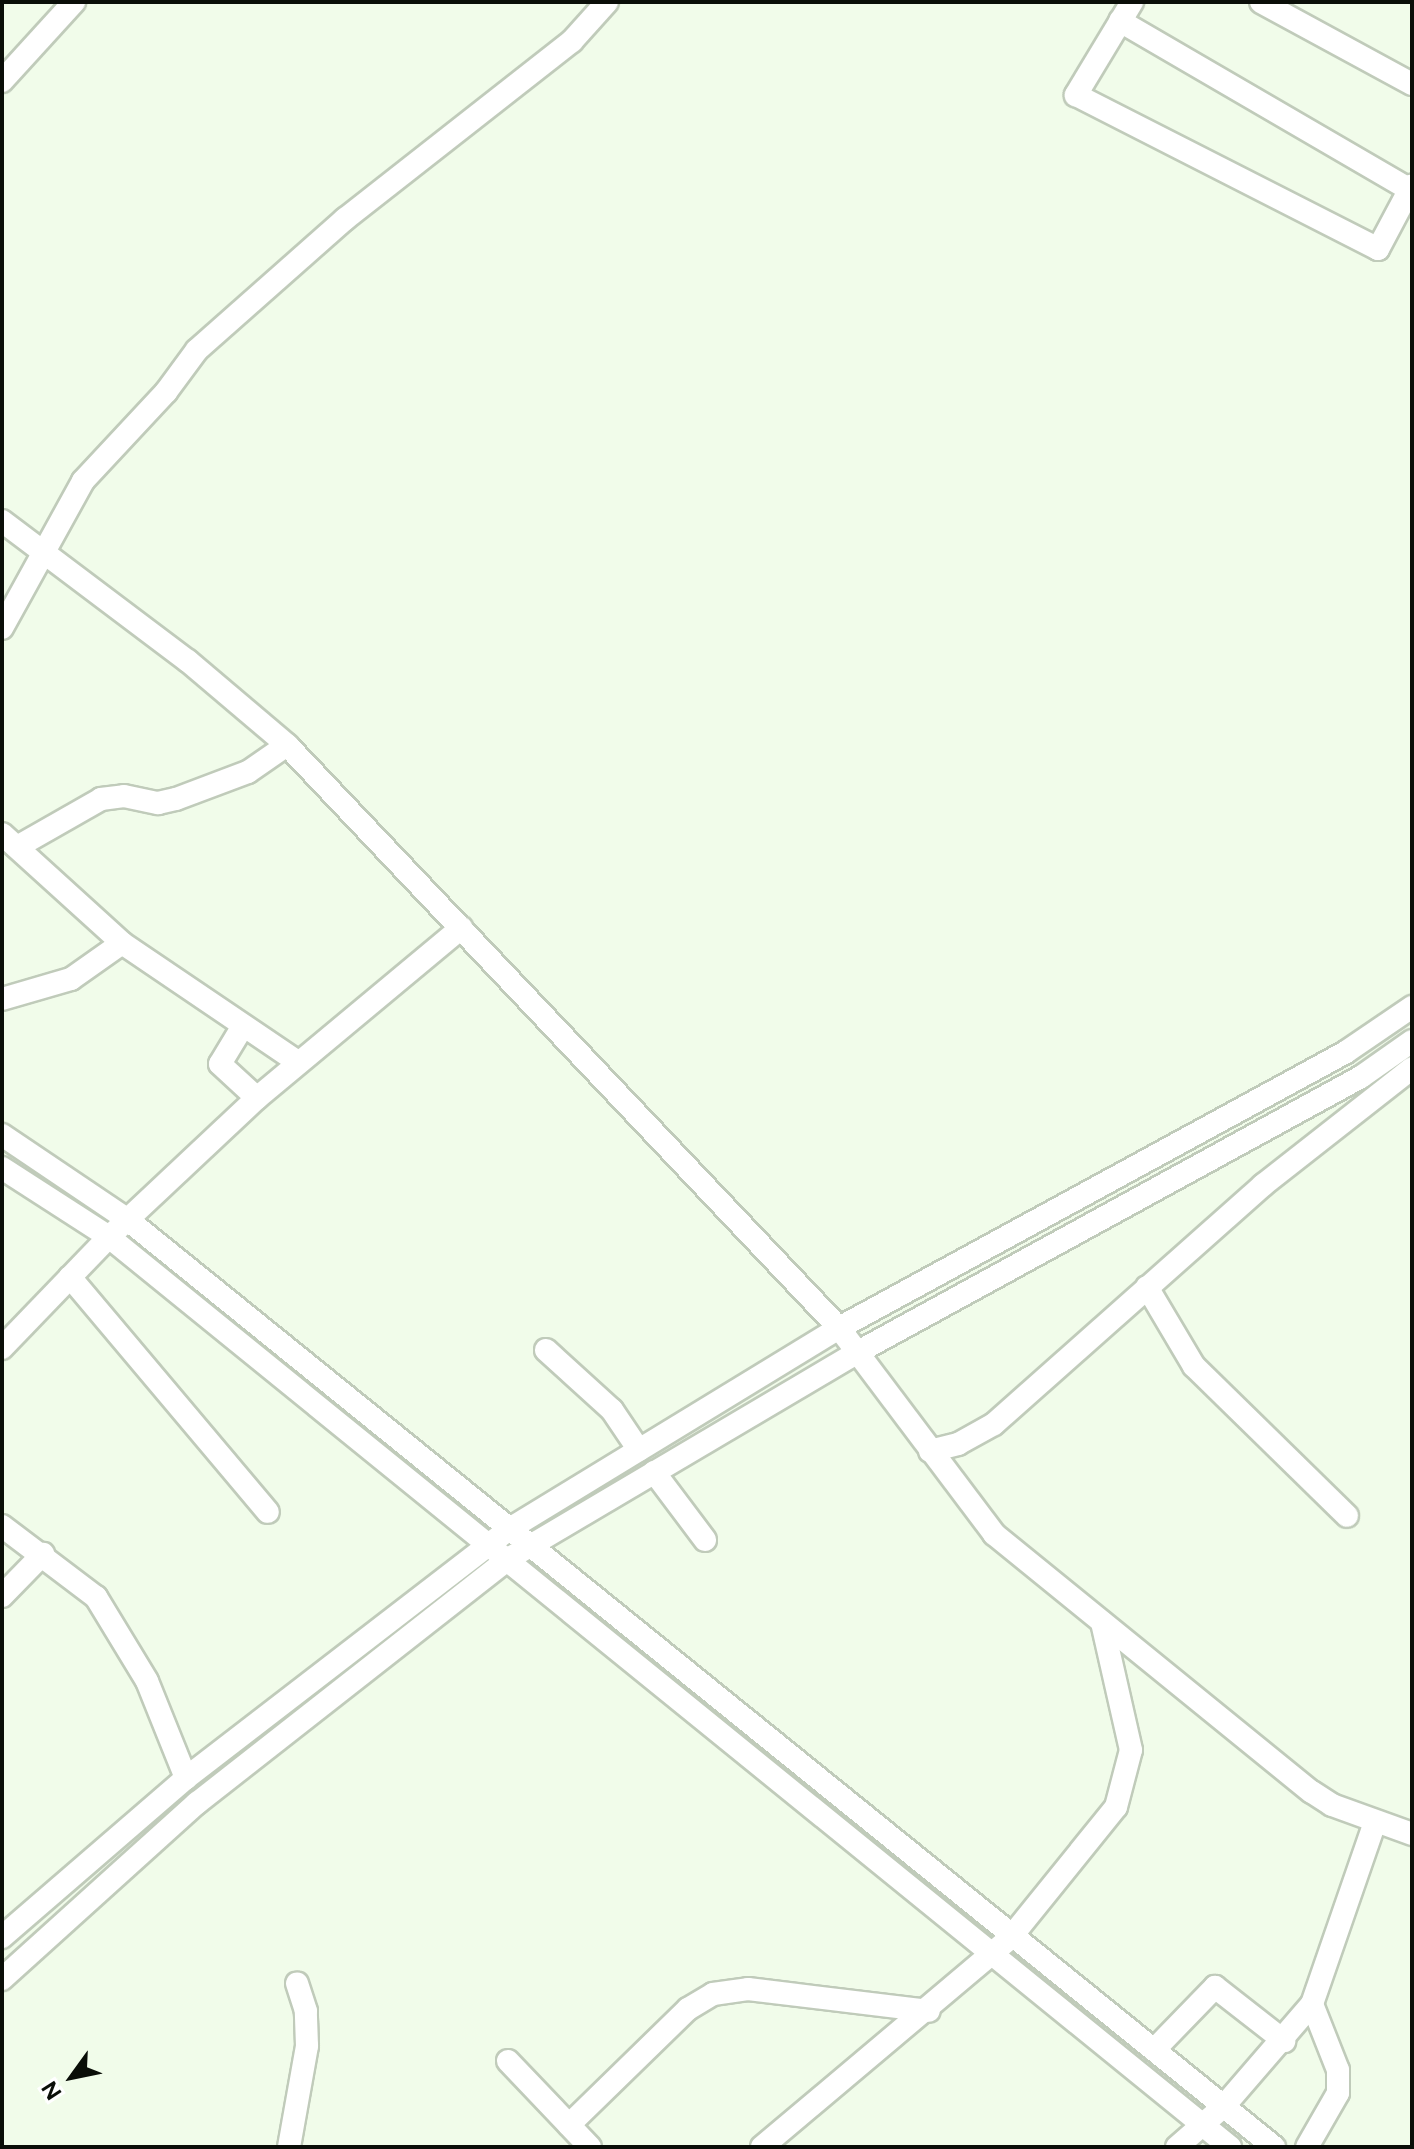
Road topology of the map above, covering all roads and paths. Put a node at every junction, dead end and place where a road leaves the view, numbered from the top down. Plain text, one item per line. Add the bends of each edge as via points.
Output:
1 (74, 2) edge
2 (607, 2) edge
3 (1261, 2) edge
4 (1126, 12) edge
5 (2, 81) edge
6 (1412, 84) edge
7 (1411, 188) edge
8 (2, 521) edge
9 (43, 550) junction
10 (2, 628) edge
11 (287, 745) junction
12 (10, 841) edge
13 (461, 928) junction
14 (122, 943) junction
15 (2, 999) edge
16 (1412, 1007) edge
17 (243, 1026) junction
18 (1412, 1041) edge
19 (298, 1062) junction
20 (1412, 1068) edge
21 (257, 1098) junction
22 (2, 1135) edge
23 (2, 1168) edge
24 (128, 1220) junction
25 (109, 1237) junction
26 (70, 1277) junction
27 (1147, 1287) junction
28 (839, 1328) junction
29 (2, 1348) edge
30 (546, 1350) dead end
31 (858, 1352) junction
32 (639, 1450) junction
33 (930, 1451) junction
34 (654, 1472) junction
35 (268, 1512) dead end
36 (1347, 1516) dead end
37 (2, 1526) edge
38 (508, 1530) junction
39 (705, 1540) dead end
40 (489, 1543) junction
41 (528, 1546) junction
42 (43, 1554) junction
43 (508, 1559) junction
44 (2, 1596) edge
45 (1102, 1622) junction
46 (186, 1778) junction
47 (1375, 1822) junction
48 (1412, 1834) edge
49 (2, 1937) edge
50 (1004, 1944) junction
51 (2, 1979) edge
52 (297, 1983) dead end
53 (1312, 2004) junction
54 (929, 2011) junction
55 (1284, 2041) junction
56 (1154, 2050) junction
57 (508, 2061) dead end
58 (1224, 2106) junction
59 (569, 2125) junction
60 (1204, 2126) junction
61 (289, 2147) edge
62 (590, 2147) edge
63 (762, 2147) edge
64 (1177, 2147) edge
65 (1230, 2147) edge
66 (1274, 2147) edge
67 (1307, 2147) edge

1 - 5 street
2 - 9 street via 572,41 345,219 197,350 166,392 97,463
3 - 6 street
4 - 7 street
4 - 7 street via 1076,95 1378,249
8 - 9 street
9 - 10 street
9 - 11 street
11 - 12 street via 248,772 176,799 101,799
11 - 13 street
12 - 14 street
13 - 19 street
13 - 28 street
14 - 15 street via 71,979
14 - 17 street
16 - 28 street via 1346,1052
17 - 19 street
17 - 21 street via 220,1064
18 - 31 street via 1361,1077
19 - 21 street
20 - 27 street via 1303,1151
21 - 24 street
22 - 24 street
23 - 25 street
24 - 25 street
24 - 38 street
25 - 26 street
25 - 40 street
26 - 29 street
26 - 35 street
27 - 33 street via 994,1424 969,1440
27 - 36 street via 1194,1366
28 - 31 street
28 - 32 street
30 - 32 street via 612,1410
31 - 33 street
31 - 34 street
32 - 38 street
33 - 45 street via 994,1534
34 - 39 street
34 - 41 street
37 - 42 street
38 - 40 street
38 - 41 street
40 - 43 street
40 - 46 street
41 - 43 street
41 - 50 street
42 - 44 street
42 - 46 street via 81,1581 111,1619 147,1681
43 - 50 street
43 - 51 street via 197,1803
45 - 47 street via 1312,1792
45 - 50 street via 1128,1721 1126,1780 1107,1819
46 - 49 street
47 - 48 street
47 - 53 street
50 - 54 street
50 - 56 street
50 - 60 street
52 - 61 street via 306,2011 307,2046
53 - 55 street
53 - 67 street via 1338,2070 1338,2093
54 - 59 street via 748,1989 713,1994 677,2019
54 - 63 street
55 - 56 street via 1215,1987
55 - 58 street
56 - 58 street
57 - 59 street
58 - 60 street
58 - 66 street
59 - 62 street
60 - 64 street
60 - 65 street

